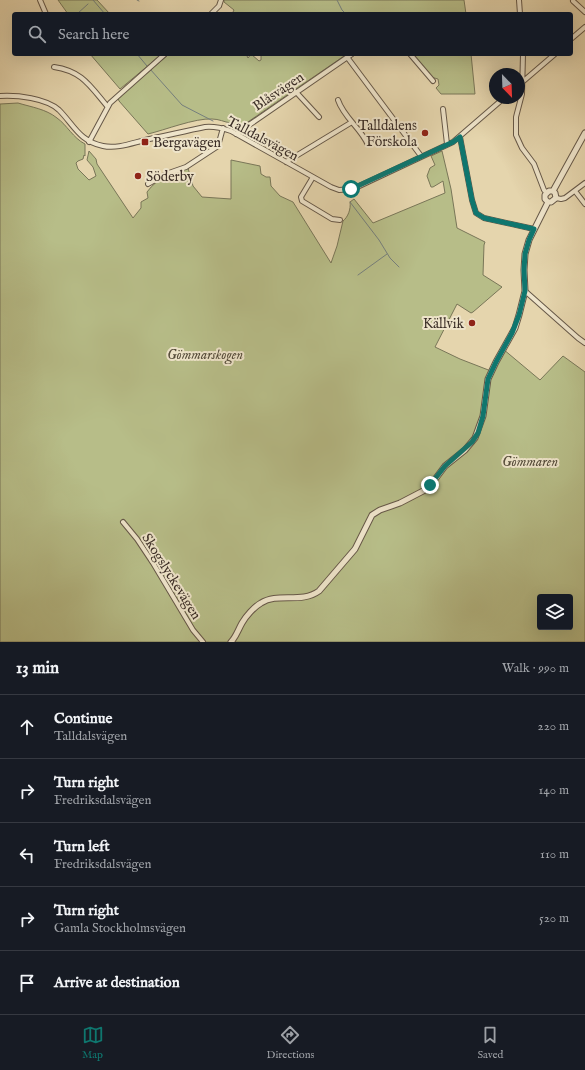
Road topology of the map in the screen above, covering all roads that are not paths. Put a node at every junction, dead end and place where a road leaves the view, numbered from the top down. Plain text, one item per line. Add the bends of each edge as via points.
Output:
1 (40, 0) edge
2 (221, 0) edge
3 (519, 0) edge
4 (573, 1) dead end
5 (45, 12) edge
6 (213, 12) edge
7 (520, 12) edge
8 (585, 12) edge
9 (585, 27) edge
10 (573, 37) edge
11 (163, 56) edge
12 (412, 56) edge
13 (523, 56) edge
14 (552, 56) edge
15 (347, 57) joint
16 (54, 67) dead end
17 (522, 68) edge
18 (525, 80) edge
19 (433, 81) dead end
20 (296, 92) junction
21 (0, 96) edge
22 (338, 100) dead end
23 (497, 104) edge
24 (520, 104) edge
25 (107, 106) junction
26 (443, 109) dead end
27 (319, 117) dead end
28 (352, 122) junction
29 (223, 128) junction
30 (585, 133) edge
31 (236, 134) junction
32 (460, 137) junction
33 (89, 142) junction
34 (447, 144) junction
35 (368, 145) dead end
36 (421, 156) junction
37 (286, 162) junction
38 (313, 177) junction
39 (585, 183) edge
40 (148, 184) dead end
41 (553, 191) junction
42 (575, 191) junction
43 (546, 192) junction
44 (556, 198) junction
45 (548, 202) junction
46 (585, 204) edge
47 (340, 220) dead end
48 (534, 229) junction
49 (525, 291) junction
50 (585, 343) edge
51 (123, 522) dead end
52 (203, 642) edge
53 (231, 642) edge

1 - 5 street
2 - 6 street
3 - 7 street
4 - 8 street
9 - 10 street
11 - 25 street
12 - 19 street
13 - 17 street
14 - 18 street
15 - 20 street, Blåsvägen
15 - 36 street
16 - 25 street via 66,68 78,74
20 - 27 street
20 - 31 street, Blåsvägen
21 - 33 street, Talldalsvägen via 26,98 52,106
22 - 28 street via 341,109
23 - 32 street, Talldalsvägen
24 - 43 street via 516,136 534,164
25 - 33 street
26 - 34 street
28 - 35 street via 365,137
28 - 37 street
29 - 31 street, Talldalsvägen
29 - 33 street, Talldalsvägen via 205,127 114,147
29 - 40 street via 218,146 186,167
30 - 41 street
31 - 37 street, Talldalsvägen
32 - 34 street, Talldalsvägen
32 - 48 street via 476,213 484,218
34 - 36 street, Talldalsvägen
36 - 38 street, Talldalsvägen via 349,190 339,190
37 - 38 street, Talldalsvägen
38 - 47 street via 301,197 302,201 332,219
39 - 42 street
41 - 43 street
41 - 44 street via 556,192
42 - 44 street via 565,198
42 - 46 street
43 - 45 street via 545,199
44 - 45 street
45 - 48 street
48 - 49 street via 525,254
49 - 50 street
49 - 53 street via 515,328 488,379 483,416 478,433 472,442 445,466 425,490 372,515 355,549 319,591 304,597 262,602 242,622
51 - 52 street, Skogslyckevägen via 137,539

